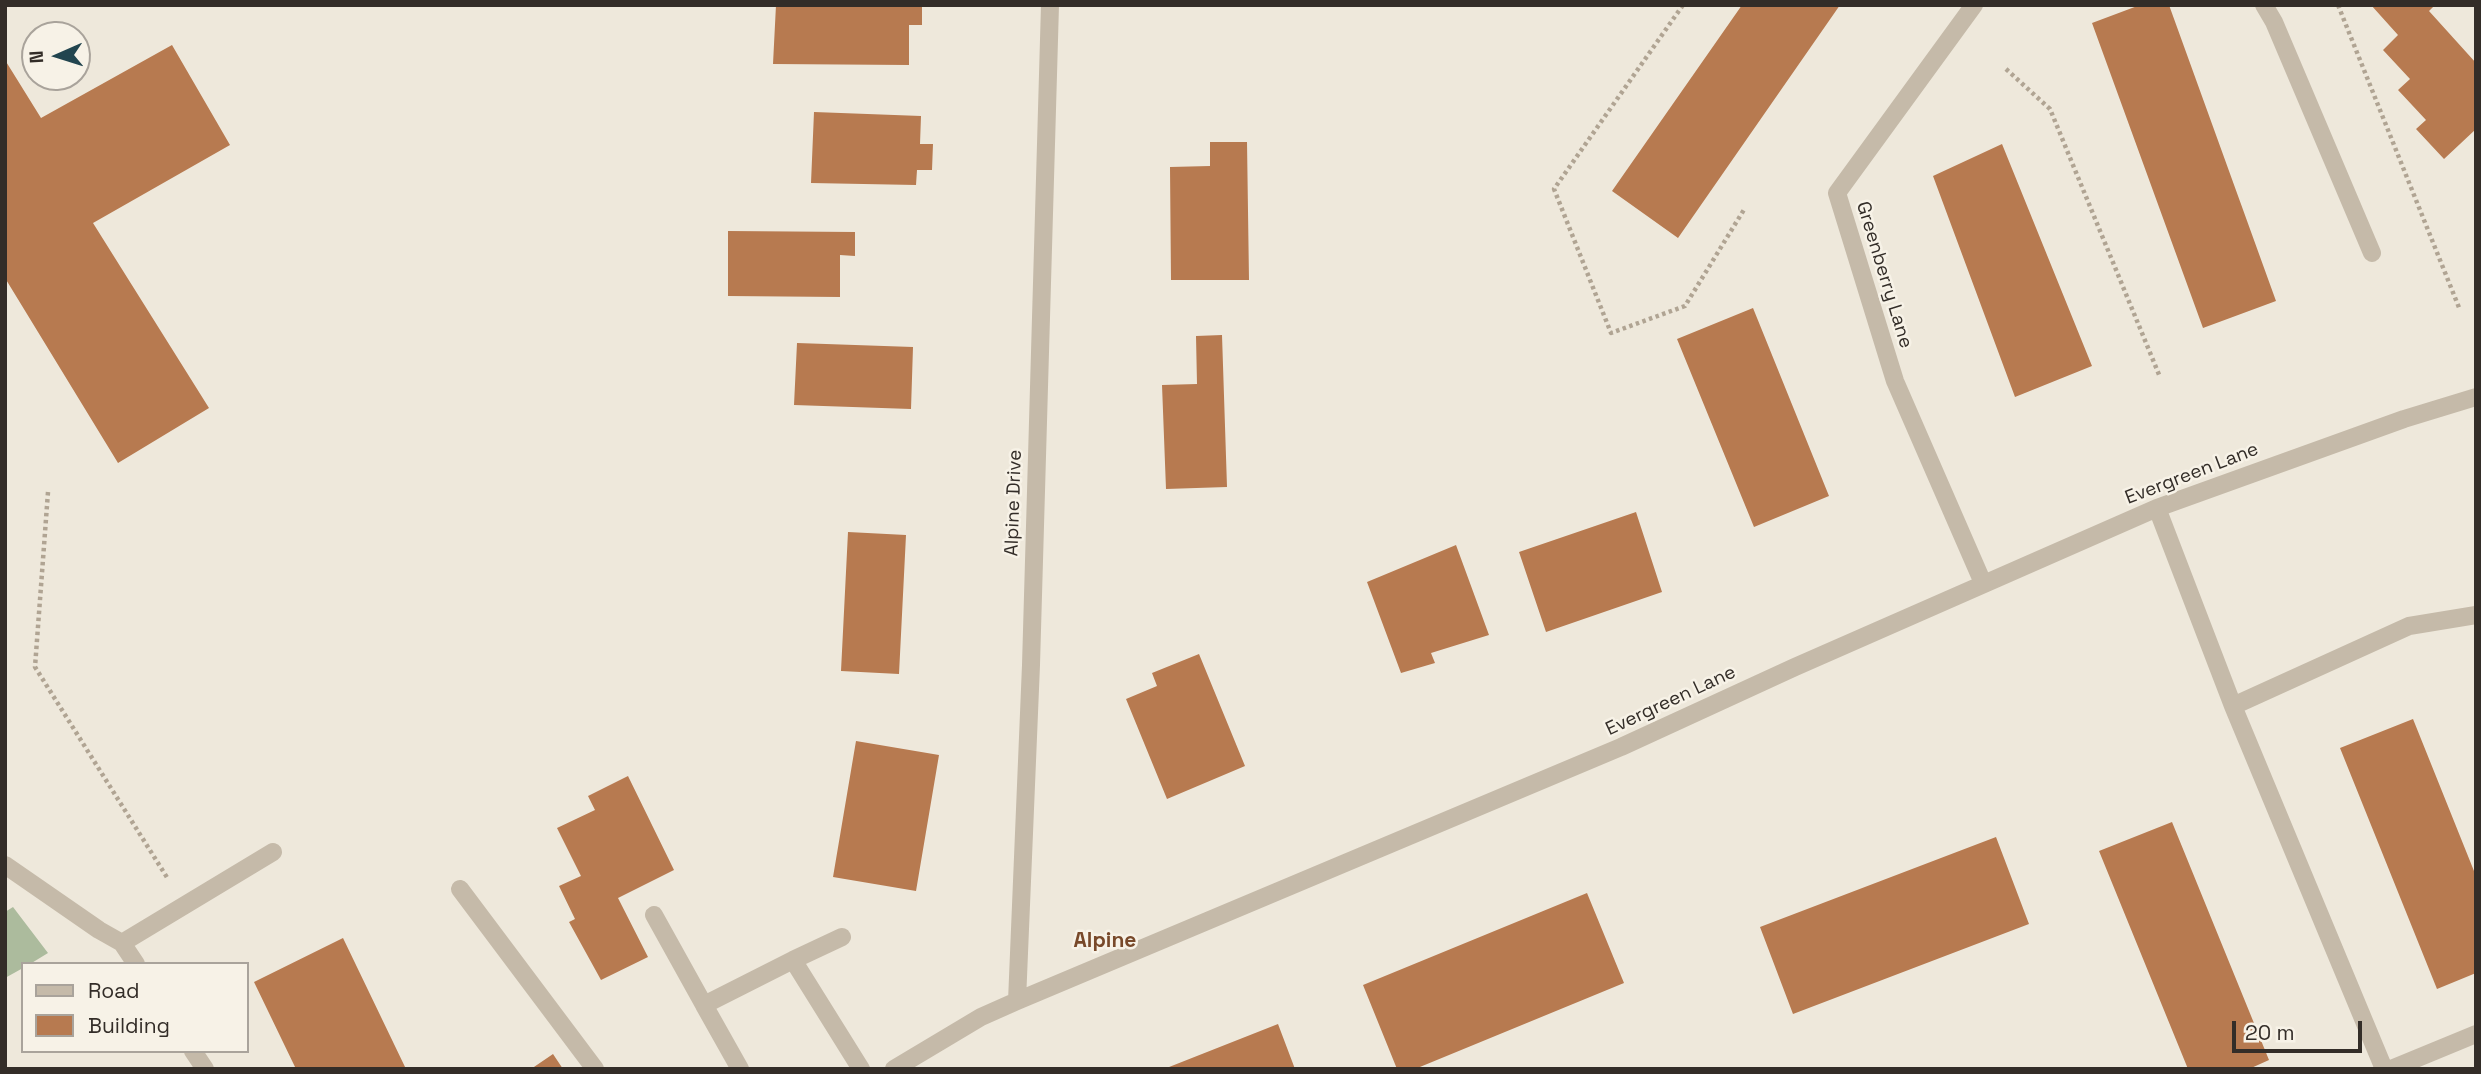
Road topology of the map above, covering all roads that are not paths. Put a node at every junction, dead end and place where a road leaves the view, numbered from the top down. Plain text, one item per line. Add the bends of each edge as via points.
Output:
1 (1050, 5) edge
2 (1973, 5) edge
3 (2264, 5) edge
4 (2372, 253) dead end
5 (2476, 397) edge
6 (2157, 508) junction
7 (1983, 583) junction
8 (2476, 615) edge
9 (2233, 706) junction
10 (273, 852) dead end
11 (5, 865) edge
12 (460, 889) dead end
13 (654, 915) dead end
14 (842, 937) dead end
15 (122, 943) junction
16 (793, 960) junction
17 (135, 962) edge
18 (1017, 1001) junction
19 (704, 1005) junction
20 (2476, 1034) edge
21 (195, 1053) edge
22 (205, 1069) edge
23 (595, 1069) edge
24 (740, 1069) edge
25 (861, 1069) edge
26 (894, 1069) edge
27 (2384, 1069) edge
28 (2390, 1069) edge

1 - 18 street, Alpine Drive
2 - 7 street, Greenberry Lane via 1837,193 1895,381
3 - 4 street
5 - 6 street, Evergreen Lane
6 - 7 street, Evergreen Lane
6 - 9 street
7 - 18 street, Evergreen Lane via 1622,747
8 - 9 street via 2409,626
9 - 27 street
10 - 15 street
11 - 15 street
12 - 23 street
13 - 19 street
14 - 16 street
15 - 17 street
16 - 19 street
16 - 25 street
18 - 26 street, Evergreen Lane
19 - 24 street
20 - 28 street
21 - 22 street

